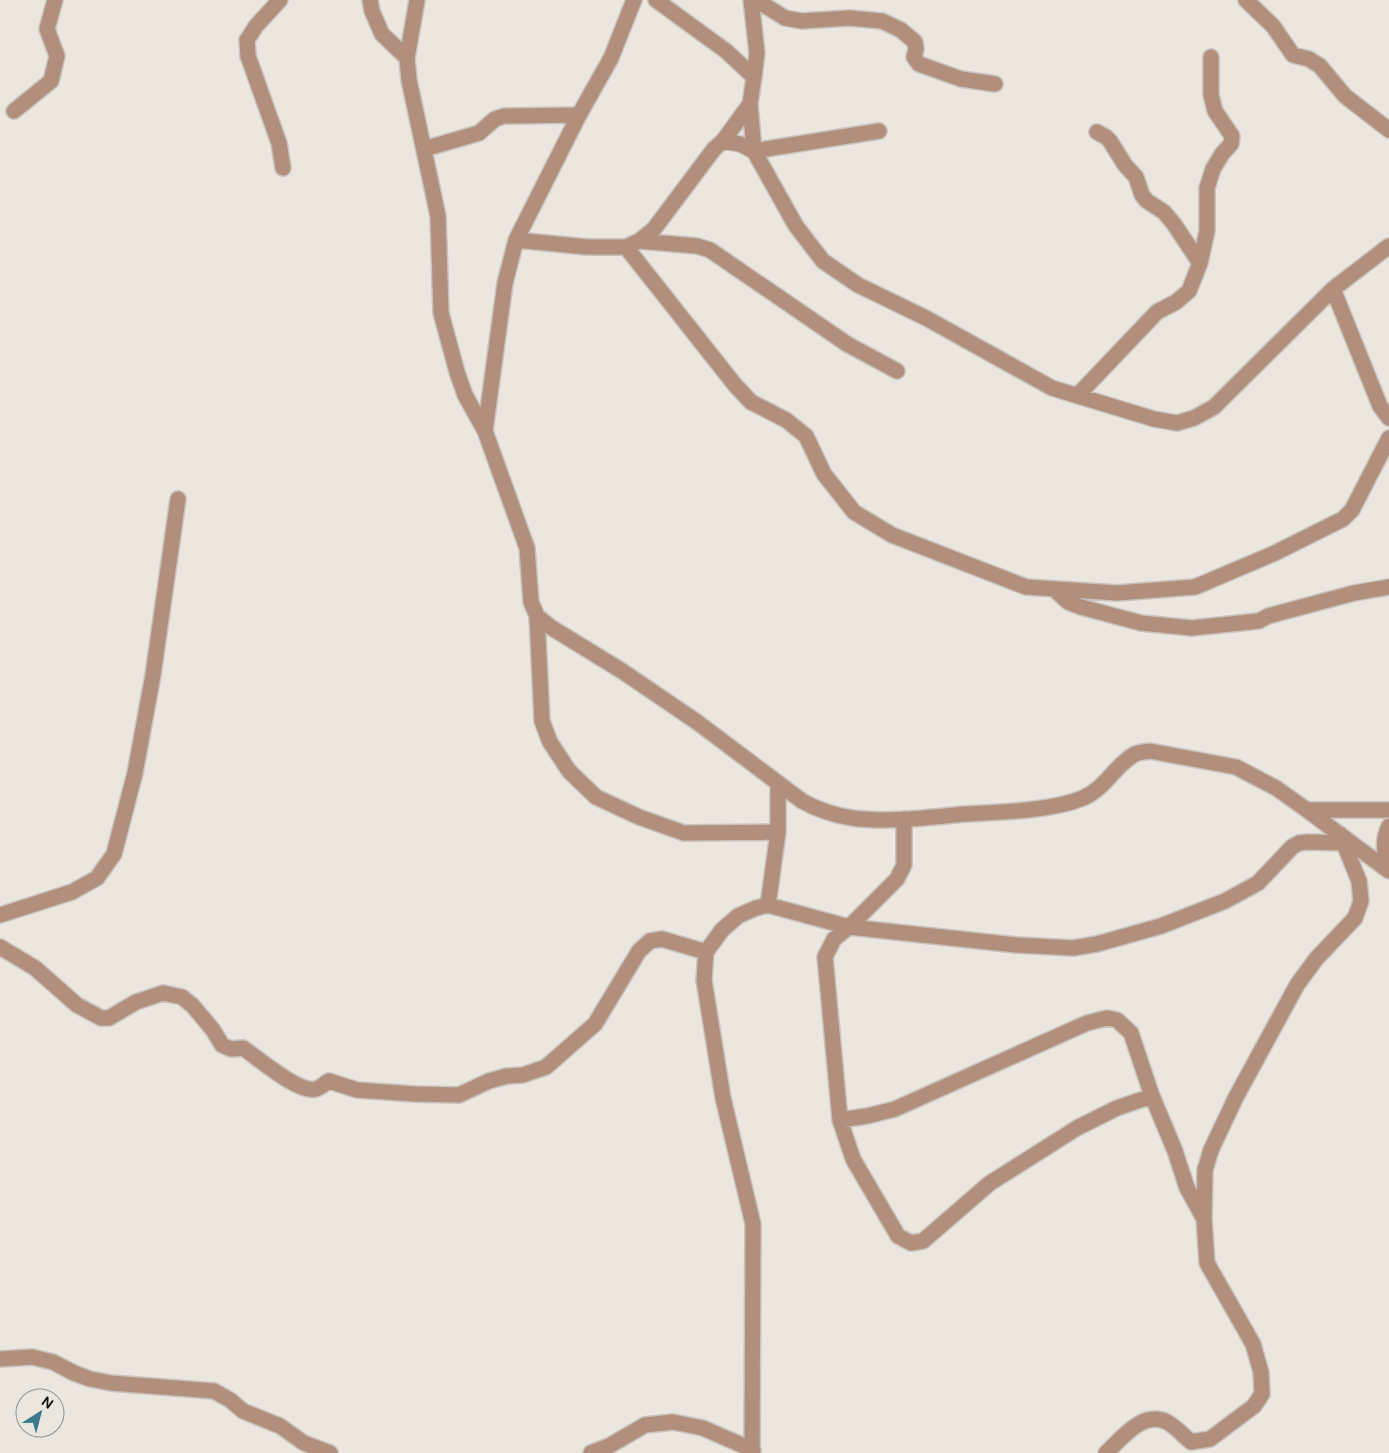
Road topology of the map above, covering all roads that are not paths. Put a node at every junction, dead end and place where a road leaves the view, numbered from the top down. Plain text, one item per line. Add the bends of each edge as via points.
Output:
1 (55, 0) edge
2 (280, 0) edge
3 (370, 0) edge
4 (417, 0) edge
5 (634, 0) edge
6 (656, 0) edge
7 (751, 0) edge
8 (756, 0) edge
9 (1246, 0) edge
10 (1211, 57) dead end
11 (408, 58) junction
12 (754, 77) junction
13 (995, 84) dead end
14 (750, 104) junction
15 (14, 110) dead end
16 (580, 115) junction
17 (1389, 130) edge
18 (879, 131) dead end
19 (1098, 132) dead end
20 (723, 141) junction
21 (424, 149) junction
22 (754, 151) junction
23 (283, 168) dead end
24 (516, 240) junction
25 (633, 244) junction
26 (1389, 246) edge
27 (1200, 262) junction
28 (1333, 290) junction
29 (897, 371) dead end
30 (1077, 396) junction
31 (1389, 418) edge
32 (485, 431) junction
33 (1389, 438) edge
34 (178, 499) dead end
35 (1389, 587) edge
36 (1054, 589) junction
37 (537, 616) junction
38 (778, 783) junction
39 (1307, 810) junction
40 (1389, 810) edge
41 (904, 820) junction
42 (1389, 826) edge
43 (778, 832) junction
44 (1342, 838) junction
45 (1389, 866) edge
46 (1389, 870) edge
47 (768, 905) junction
48 (0, 914) edge
49 (849, 927) junction
50 (0, 948) edge
51 (706, 952) junction
52 (1152, 1096) junction
53 (840, 1120) junction
54 (1204, 1219) junction
55 (0, 1359) edge
56 (753, 1451) edge
57 (330, 1453) edge
58 (591, 1453) edge
59 (1106, 1453) edge

1 - 15 street via 47,29 57,56 51,81
2 - 23 street via 247,40 248,56 279,143
3 - 11 street via 382,34
4 - 11 street
5 - 16 street via 611,58
6 - 12 street via 726,51
7 - 12 street via 757,53
8 - 13 street via 785,18 802,21 849,18 882,21 901,30 915,42 914,57 919,64 961,79
9 - 17 street via 1273,26 1293,55 1320,66 1345,96
10 - 27 street via 1214,111 1232,136 1231,144 1213,169 1207,188 1207,231
11 - 21 street via 409,80
12 - 14 street
14 - 20 street
14 - 22 street
16 - 21 street via 504,116 495,119 479,133
16 - 24 street
18 - 22 street
19 - 27 street via 1106,137 1136,177 1142,195 1169,218
20 - 22 street
20 - 25 street via 654,228
21 - 32 street via 438,216 441,313 465,395
22 - 30 street via 796,226 823,261 858,285 926,318 1052,388
24 - 25 street via 586,247
24 - 32 street via 505,284
25 - 29 street via 697,246 710,250 847,344
25 - 36 street via 735,385 751,402 786,420 806,436 824,474 854,512 892,535 948,558 1026,587
26 - 28 street
27 - 30 street via 1189,291 1158,312
28 - 30 street via 1214,407 1194,418 1177,423 1154,419
28 - 31 street via 1380,406
32 - 37 street via 527,548 531,602
33 - 36 street via 1347,515 1275,553 1195,587 1118,593
34 - 48 street via 153,675 135,772 114,854 97,878 72,892
35 - 36 street via 1354,593 1259,621 1192,628 1141,623 1081,607 1068,602
37 - 38 street via 697,722
37 - 43 street via 542,721 550,742 569,771 596,797 684,833
38 - 41 street via 820,811 853,818
38 - 43 street
39 - 40 street
39 - 41 street via 1276,788 1236,767 1150,751 1137,753 1123,762 1097,789 1070,803
39 - 44 street
41 - 49 street via 904,865 897,879
42 - 45 street via 1384,845
43 - 47 street
44 - 46 street
44 - 49 street via 1299,843 1258,883 1225,901 1162,926 1097,944 1073,948 1016,945
44 - 54 street via 1359,881 1361,901 1355,918 1297,984 1236,1097 1205,1170
47 - 49 street
47 - 51 street via 738,916 722,930
49 - 53 street via 834,939 825,957
50 - 51 street via 35,968 78,1005 101,1018 109,1018 136,1002 163,993 182,997 213,1030 222,1045 231,1049 243,1048 295,1085 309,1090 329,1081 357,1090 459,1095 489,1081 546,1067 595,1024 639,951 650,941 662,939
51 - 56 street via 704,980 723,1098 752,1224
52 - 53 street via 1131,1033 1117,1020 1107,1018 1088,1023 895,1109
52 - 53 street via 1117,1108 1077,1128 990,1183 923,1241 911,1243 898,1236 853,1159
52 - 54 street via 1187,1188
54 - 59 street via 1208,1263 1253,1344 1261,1372 1262,1394 1254,1406 1210,1439 1191,1442 1166,1422 1150,1419 1134,1426
55 - 57 street via 32,1357 53,1362 90,1379 214,1392 243,1411 280,1426 304,1443
56 - 58 street via 703,1428 673,1422 645,1425

